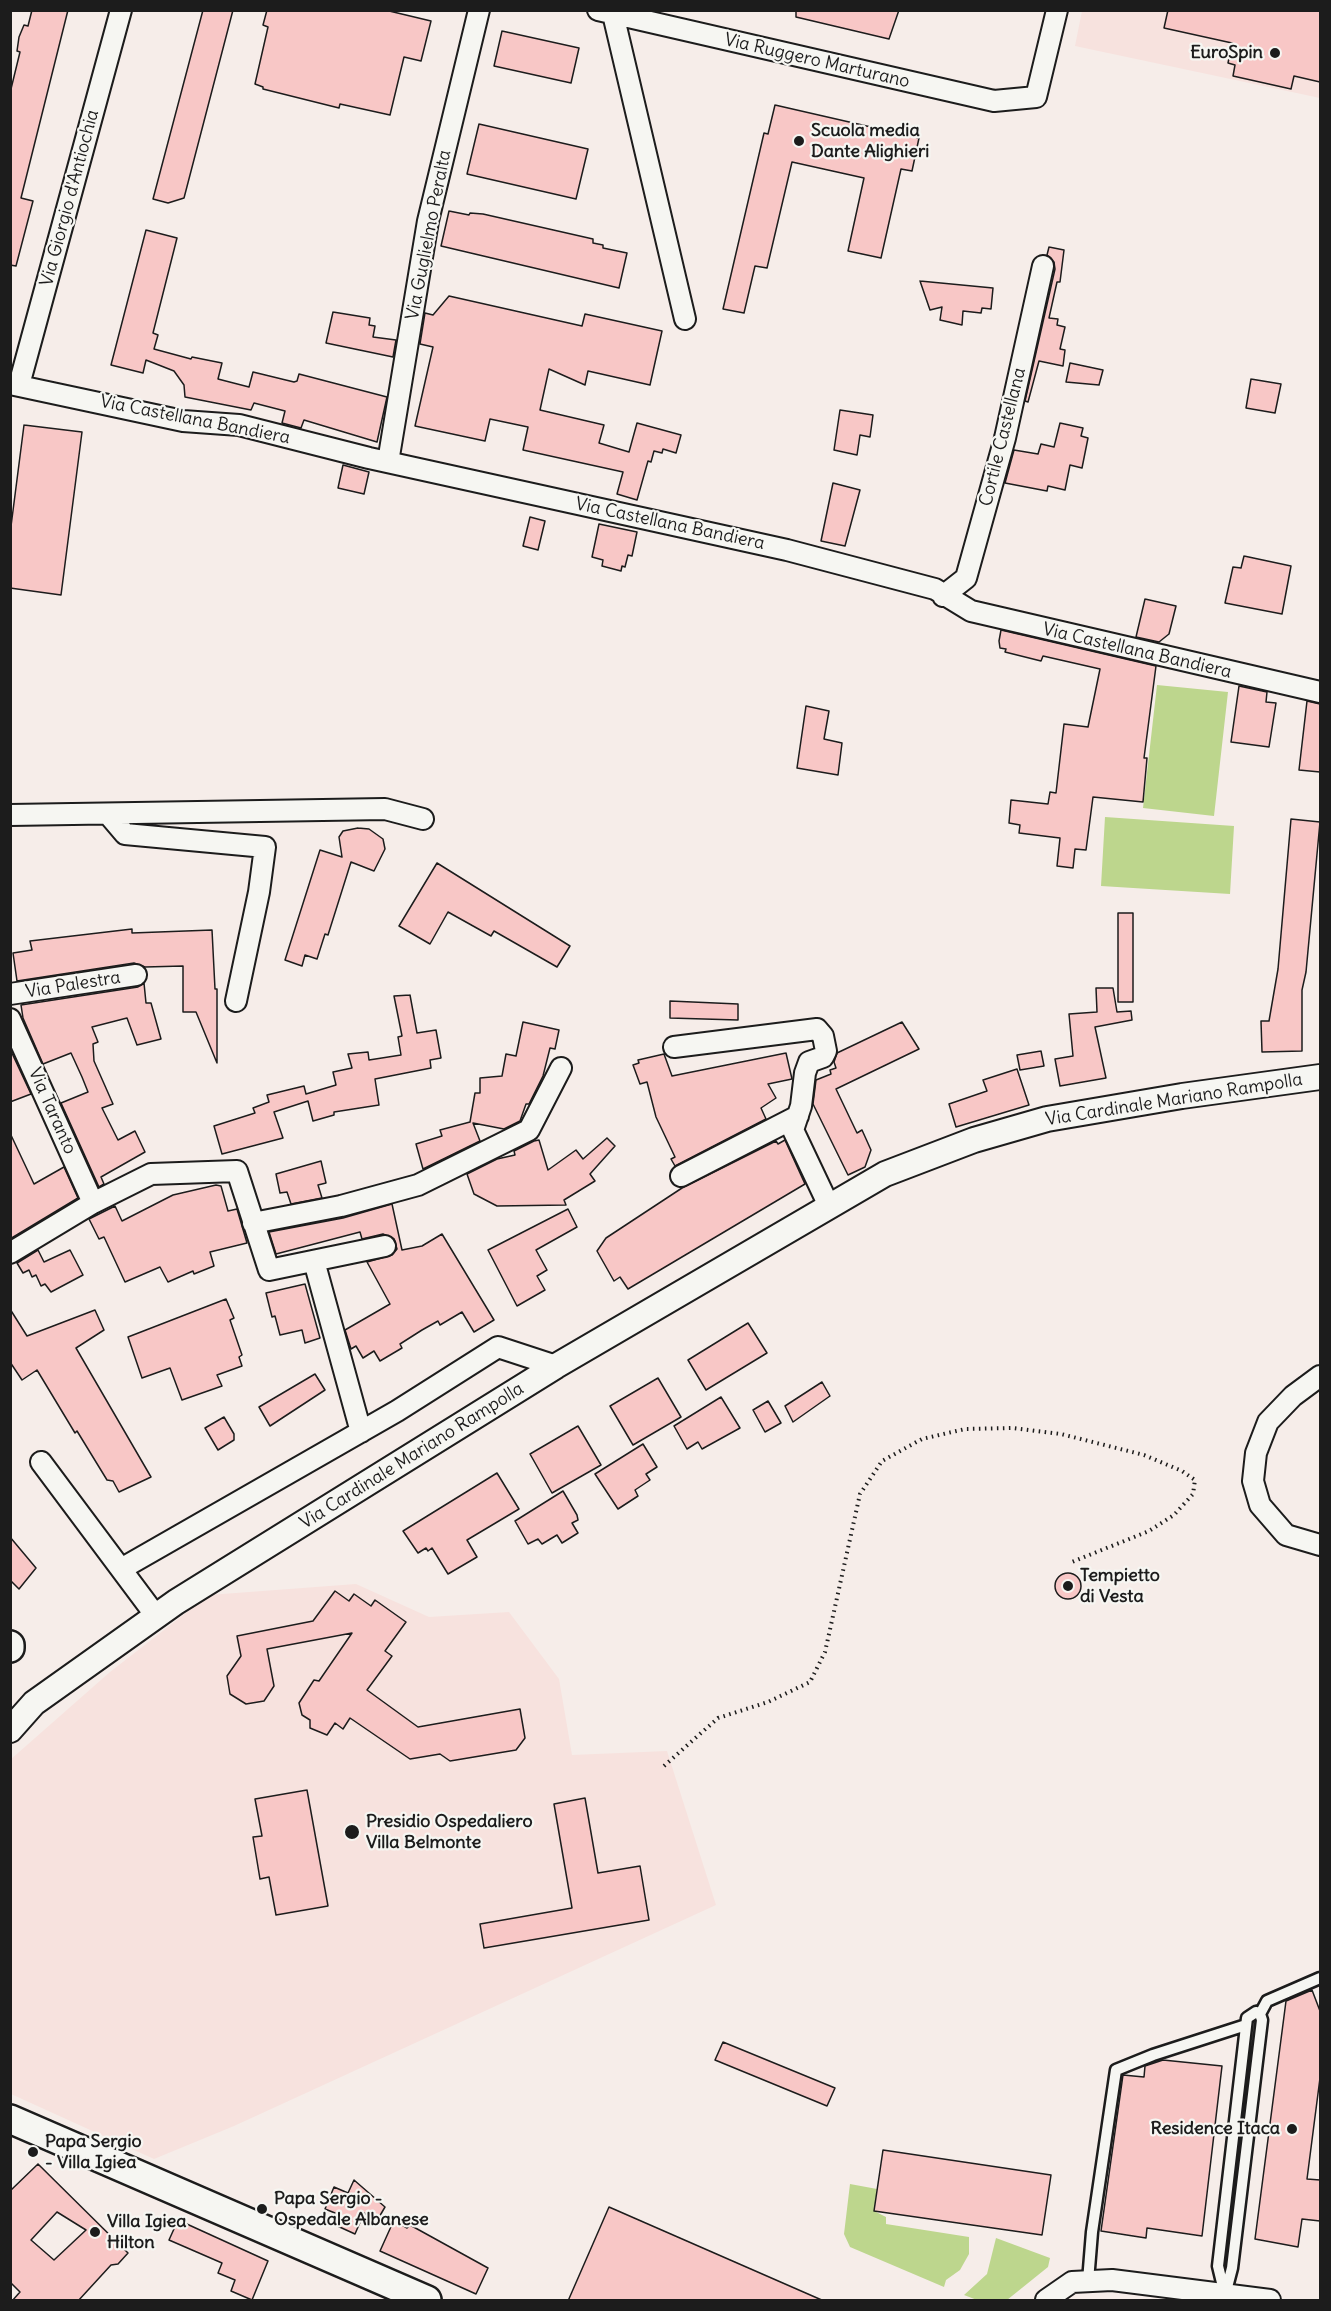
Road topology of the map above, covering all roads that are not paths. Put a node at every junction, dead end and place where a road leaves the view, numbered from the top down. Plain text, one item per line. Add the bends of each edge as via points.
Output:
1 (121, 10) edge
2 (479, 10) edge
3 (1057, 10) edge
4 (606, 12) edge
5 (1043, 266) dead end
6 (685, 319) dead end
7 (15, 384) edge
8 (388, 462) junction
9 (943, 596) junction
10 (1320, 692) edge
11 (108, 814) junction
12 (10, 815) edge
13 (423, 819) dead end
14 (136, 975) dead end
15 (10, 994) edge
16 (236, 1001) dead end
17 (10, 1019) edge
18 (674, 1047) dead end
19 (561, 1068) dead end
20 (1320, 1077) edge
21 (798, 1116) junction
22 (681, 1176) dead end
23 (93, 1203) junction
24 (830, 1206) junction
25 (253, 1223) junction
26 (385, 1246) dead end
27 (10, 1253) edge
28 (314, 1261) junction
29 (556, 1366) junction
30 (1320, 1376) edge
31 (361, 1432) junction
32 (41, 1462) dead end
33 (1320, 1545) edge
34 (121, 1569) junction
35 (156, 1616) junction
36 (10, 1730) edge
37 (1320, 1978) edge
38 (1260, 2014) junction
39 (1246, 2025) junction
40 (10, 2119) edge
41 (1088, 2281) junction
42 (1224, 2298) edge
43 (427, 2301) edge
44 (1046, 2301) edge
45 (1270, 2301) edge

1 - 7 street, Via Giorgio d'Antiochia
2 - 8 street, Via Guglielmo Peralta via 428,221
3 - 4 street, Via Ruggero Marturano via 1036,97 994,102
4 - 6 street
5 - 9 street, Cortile Castellana via 1005,438 966,578
7 - 8 street, Via Castellana Bandiera via 183,421 239,425
8 - 9 street, Via Castellana Bandiera via 787,550 935,589
9 - 10 street, Via Castellana Bandiera via 971,611 1026,626
11 - 12 street
11 - 13 street via 385,809
11 - 16 street via 125,834 265,846
14 - 15 street, Via Palestra
17 - 23 street, Via Taranto
18 - 21 street via 817,1029 826,1051 823,1057 809,1062
19 - 25 street via 529,1130 418,1185 341,1206
20 - 24 street, Via Cardinale Mariano Rampolla via 1047,1119 974,1140 885,1174
21 - 22 street
21 - 24 street via 793,1130
23 - 25 street via 151,1174 237,1171
23 - 27 street
24 - 29 street, Via Cardinale Mariano Rampolla
25 - 28 street via 269,1270
26 - 28 street
28 - 31 street
29 - 31 street via 498,1347
29 - 35 street, Via Cardinale Mariano Rampolla
30 - 33 street via 1268,1422 1256,1453 1253,1481 1260,1505 1286,1535
31 - 34 street
32 - 34 street
34 - 35 street
35 - 36 street, Via Cardinale Mariano Rampolla via 34,1703
37 - 38 lane via 1267,2001
38 - 39 lane via 1251,2014
38 - 42 lane via 1232,2268
39 - 41 lane via 1116,2070
39 - 42 lane via 1218,2266
40 - 43 main road
41 - 42 street via 1112,2280
41 - 44 street via 1072,2282
42 - 45 street

